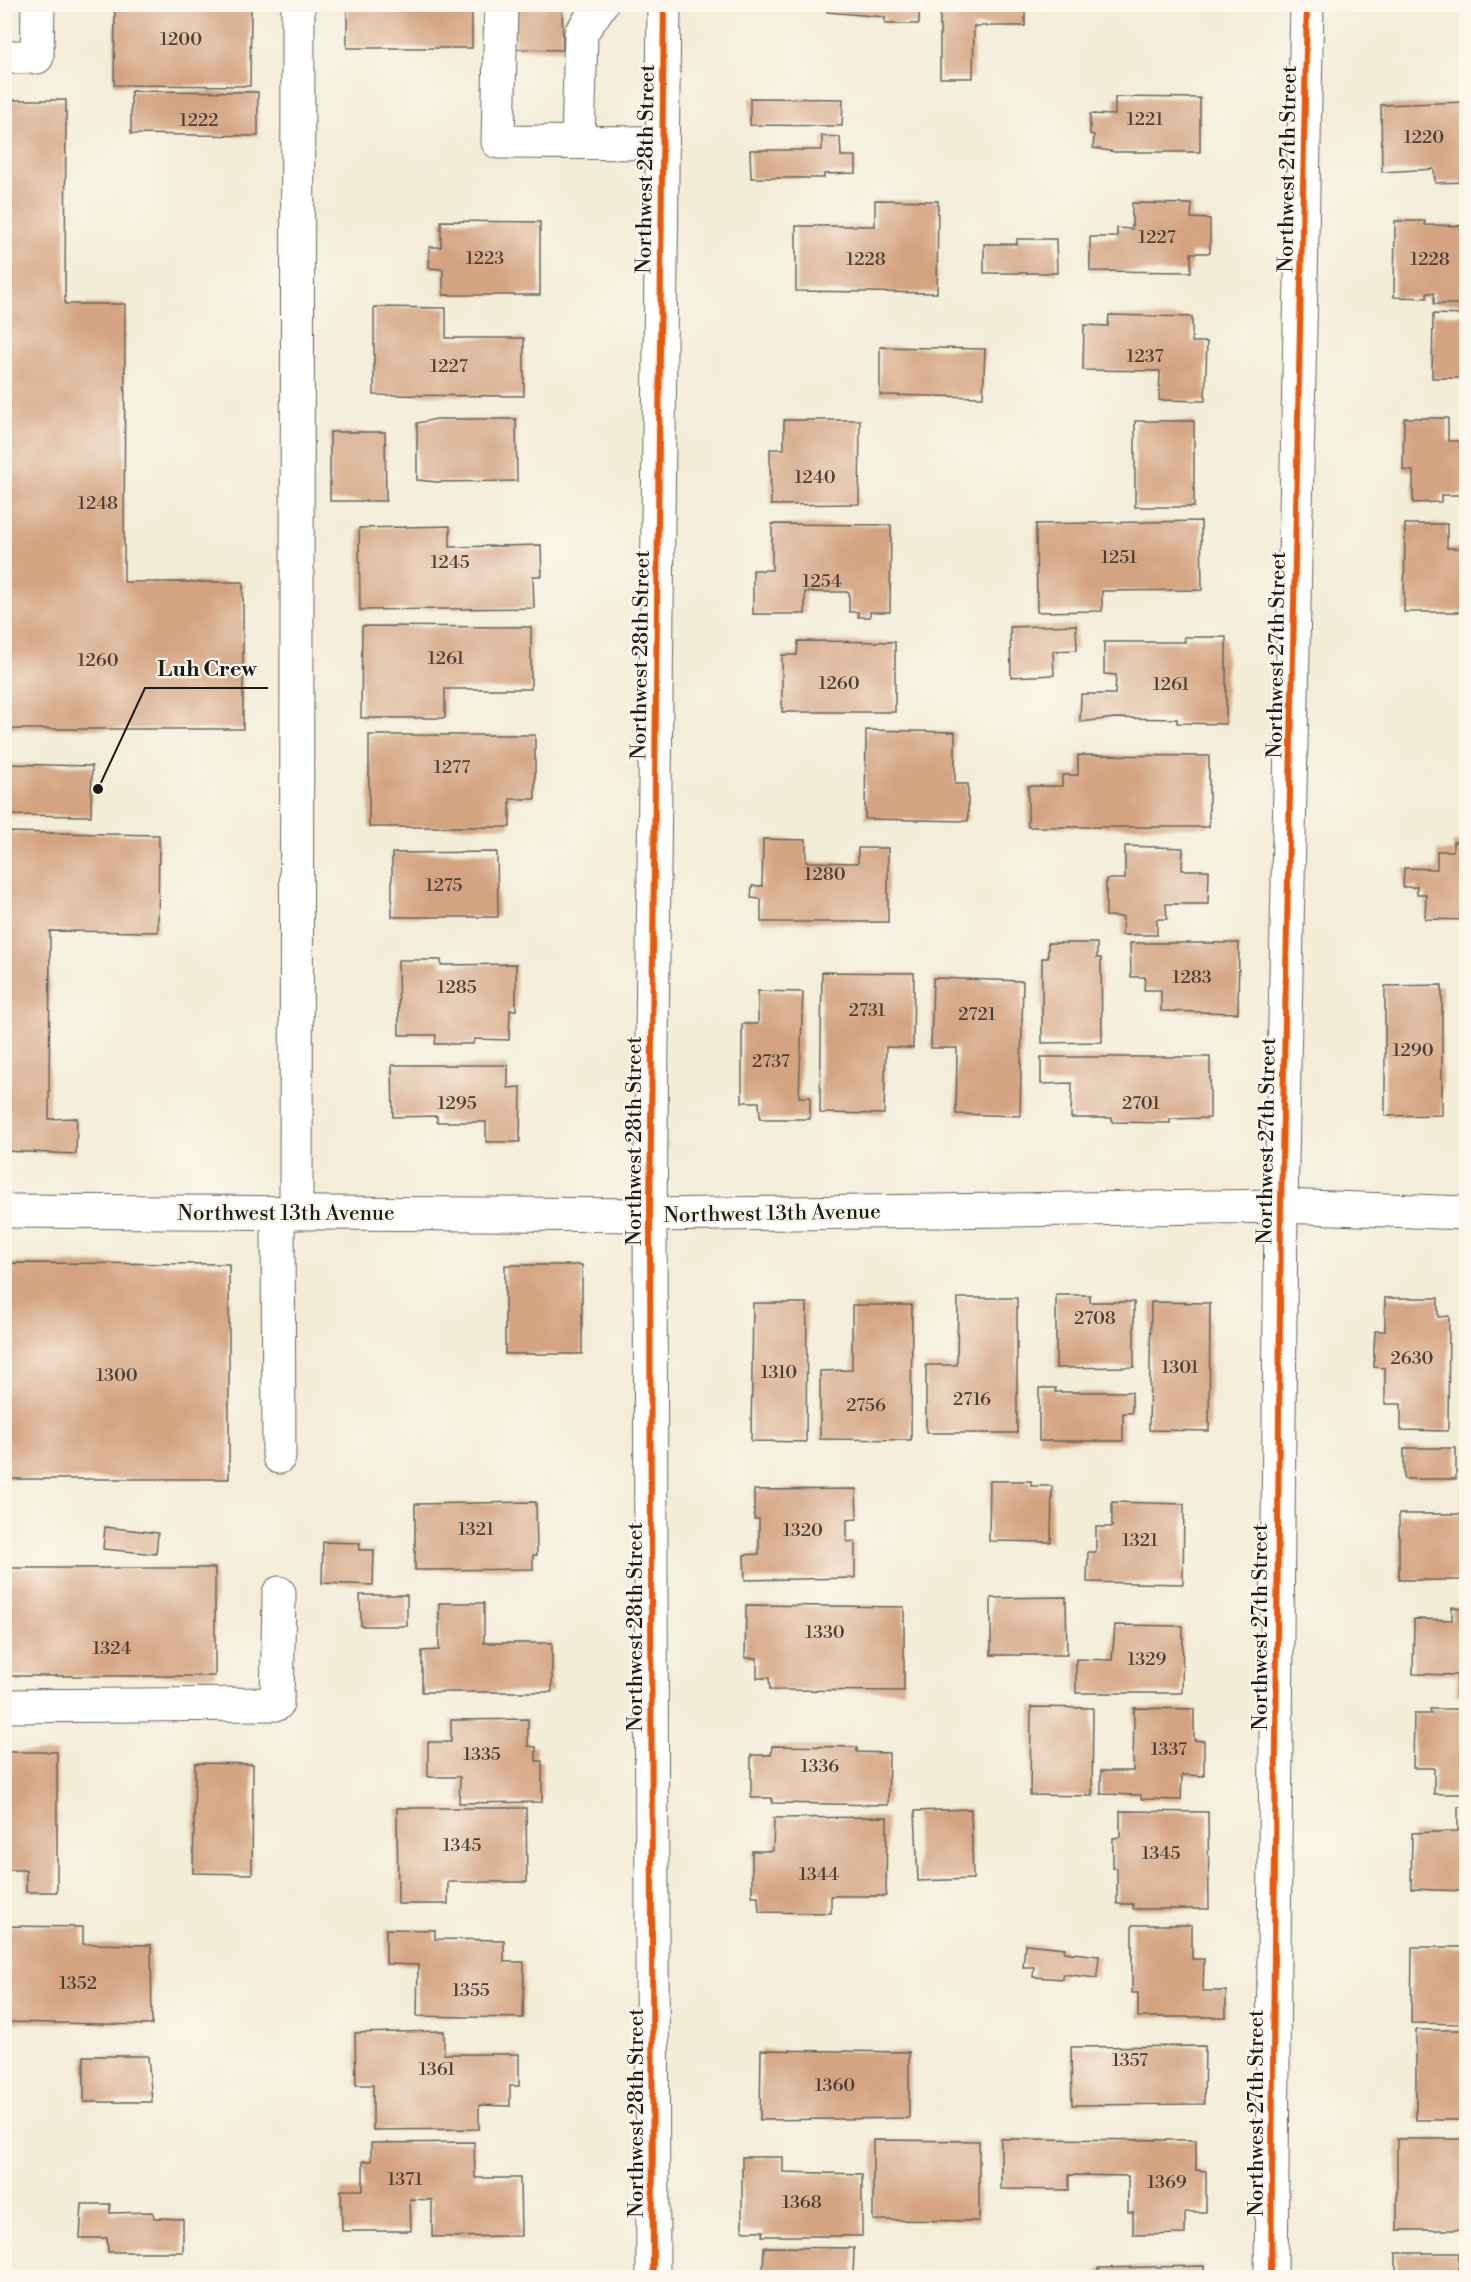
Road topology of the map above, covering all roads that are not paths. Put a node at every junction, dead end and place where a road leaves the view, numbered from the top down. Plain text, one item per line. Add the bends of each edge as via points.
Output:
1 (38, 4) edge
2 (298, 4) edge
3 (501, 4) edge
4 (601, 4) edge
5 (664, 4) edge
6 (1307, 4) edge
7 (4, 57) edge
8 (578, 142) junction
9 (662, 143) junction
10 (1281, 1206) junction
11 (4, 1211) edge
12 (287, 1213) junction
13 (1467, 1213) edge
14 (650, 1215) junction
15 (279, 1457) dead end
16 (279, 1593) dead end
17 (4, 1706) edge
18 (654, 2277) edge
19 (1271, 2277) edge

1 - 7 street via 38,57
2 - 12 street
3 - 8 street via 498,142
4 - 8 street via 581,33
5 - 9 street, Northwest 28th Street
6 - 10 street, Northwest 27th Street
8 - 9 street
9 - 14 street, Northwest 28th Street
10 - 13 street, Northwest 13th Avenue
10 - 14 street, Northwest 13th Avenue
10 - 19 street, Northwest 27th Street
11 - 12 street, Northwest 13th Avenue
12 - 14 street, Northwest 13th Avenue
12 - 15 street
14 - 18 street, Northwest 28th Street
16 - 17 street via 278,1704

